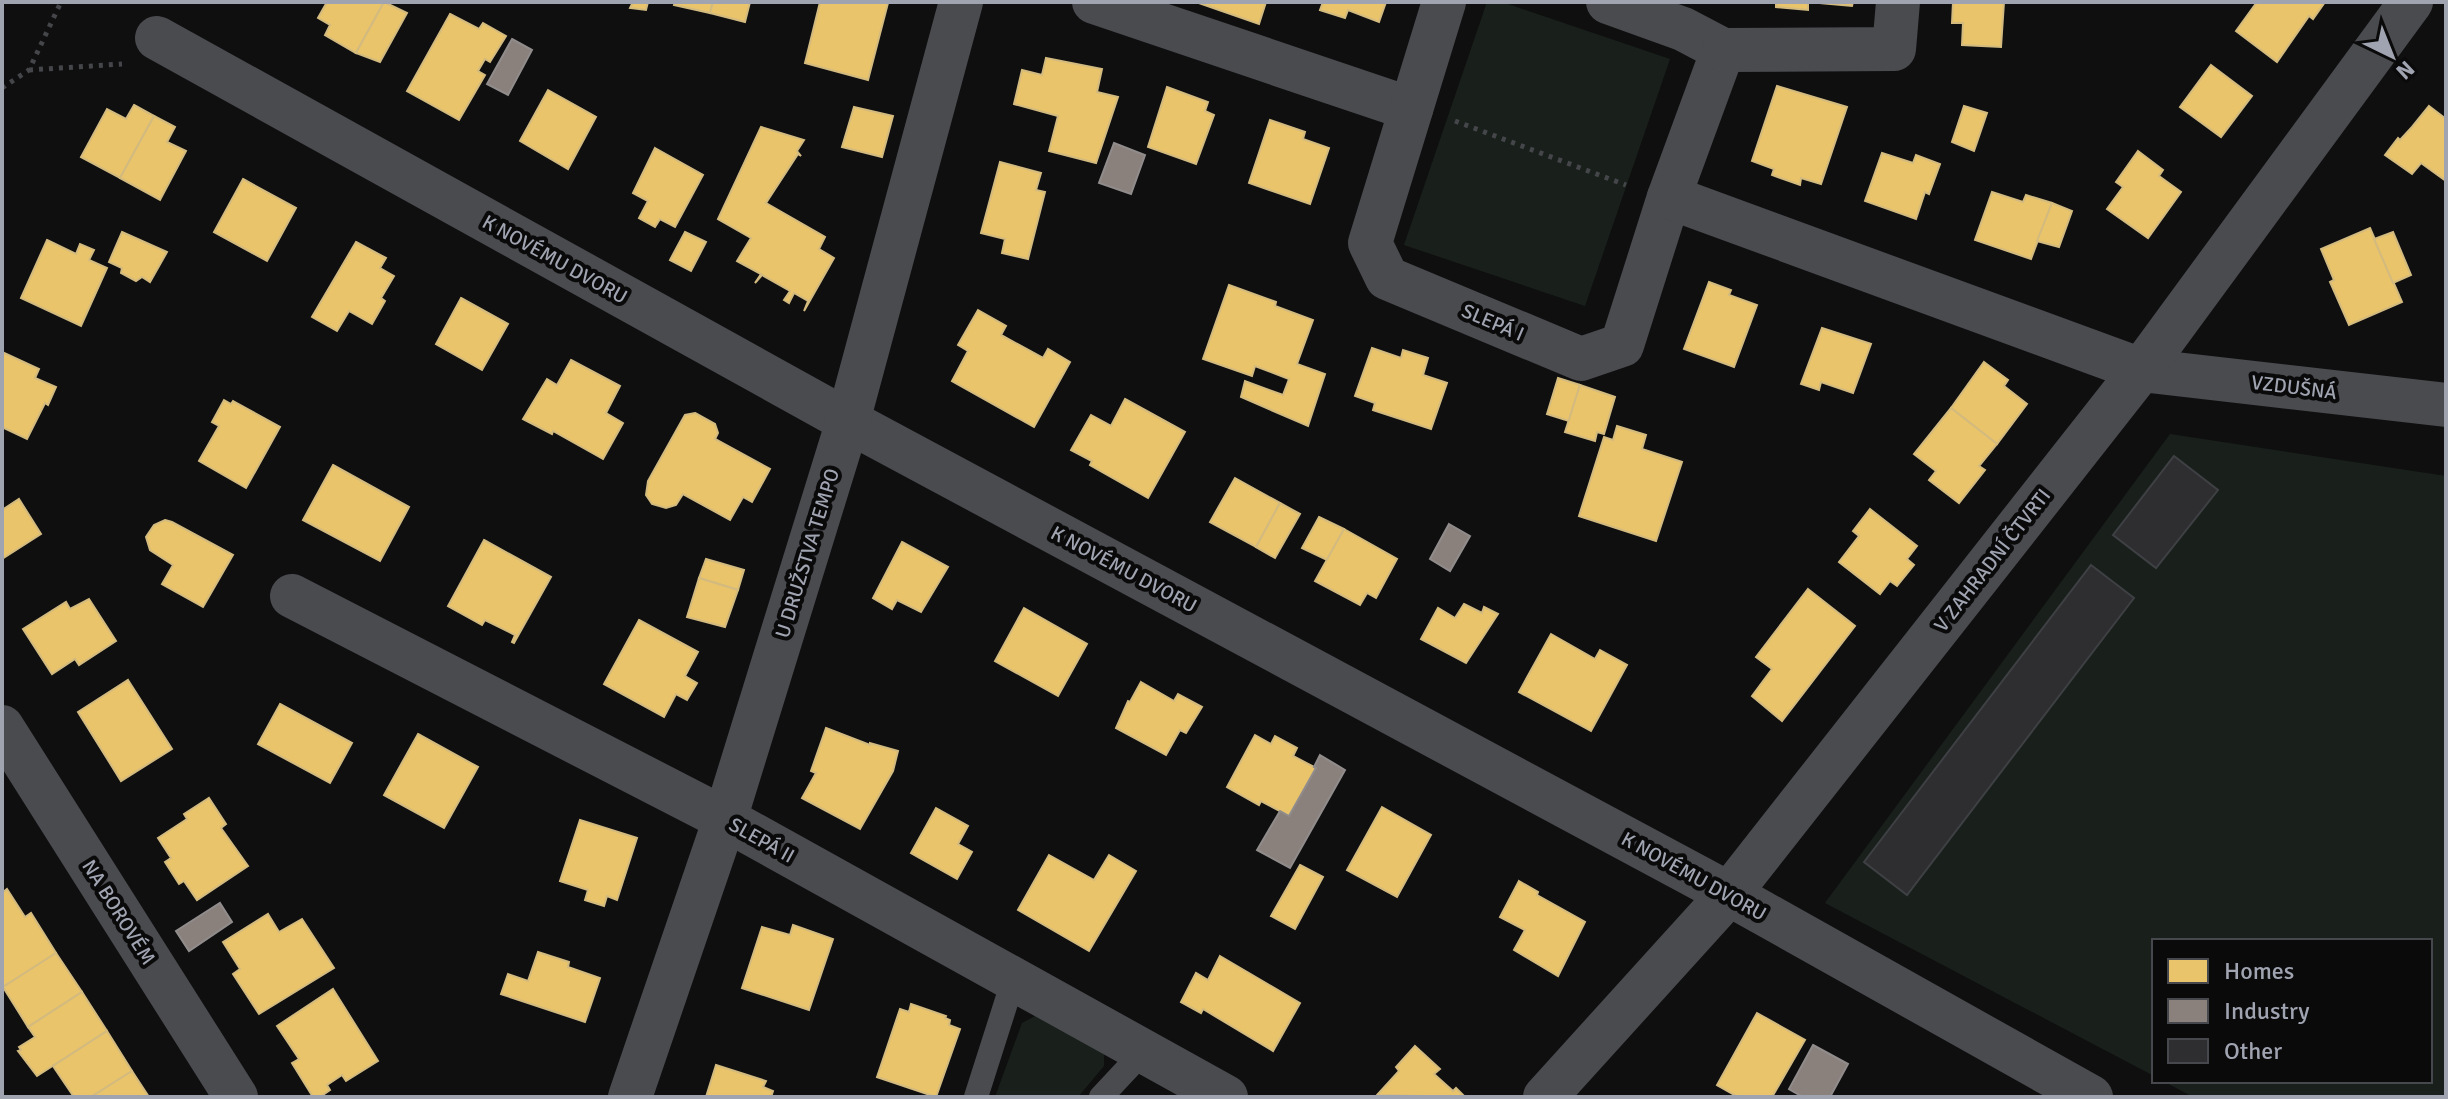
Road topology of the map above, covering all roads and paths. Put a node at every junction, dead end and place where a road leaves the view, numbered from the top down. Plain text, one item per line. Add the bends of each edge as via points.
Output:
1 (61, 2) edge
2 (961, 2) edge
3 (1094, 2) edge
4 (1444, 2) edge
5 (1608, 2) edge
6 (1898, 2) edge
7 (2411, 2) edge
8 (157, 38) joint
9 (1723, 50) junction
10 (29, 70) junction
11 (2, 88) edge
12 (1411, 109) junction
13 (1669, 197) junction
14 (2141, 370) junction
15 (2446, 405) edge
16 (848, 421) junction
17 (292, 596) dead end
18 (2, 727) edge
19 (725, 819) junction
20 (1729, 894) junction
21 (1013, 981) junction
22 (1143, 1052) junction
23 (236, 1097) edge
24 (630, 1097) edge
25 (976, 1097) edge
26 (1101, 1097) edge
27 (1226, 1097) edge
28 (1545, 1097) edge
29 (2091, 1097) edge

1 - 10 path
2 - 16 street, U DRUŽSTVA TEMPO
3 - 12 street
4 - 12 street, SLEPÁ I
5 - 9 street
6 - 9 street via 1894,49
7 - 14 street, V ZAHRADNÍ ČTVRTI
8 - 10 path via 130,64
8 - 16 street, K NOVÉMU DVORU
9 - 13 street, SLEPÁ I
10 - 11 path
12 - 13 path
12 - 13 street, SLEPÁ I via 1370,243 1387,278 1581,359 1622,345
13 - 14 street
14 - 15 street, VZDUŠNÁ
14 - 20 street, V ZAHRADNÍ ČTVRTI
16 - 19 street, U DRUŽSTVA TEMPO
16 - 20 street, K NOVÉMU DVORU
17 - 19 street, SLEPÁ II
18 - 23 street, NA BOROVÉM
19 - 21 street, SLEPÁ II
19 - 24 street, U DRUŽSTVA TEMPO
20 - 28 street, V ZAHRADNÍ ČTVRTI
20 - 29 street, K NOVÉMU DVORU
21 - 22 street, SLEPÁ II
21 - 25 lane
22 - 26 lane
22 - 27 street, SLEPÁ II

